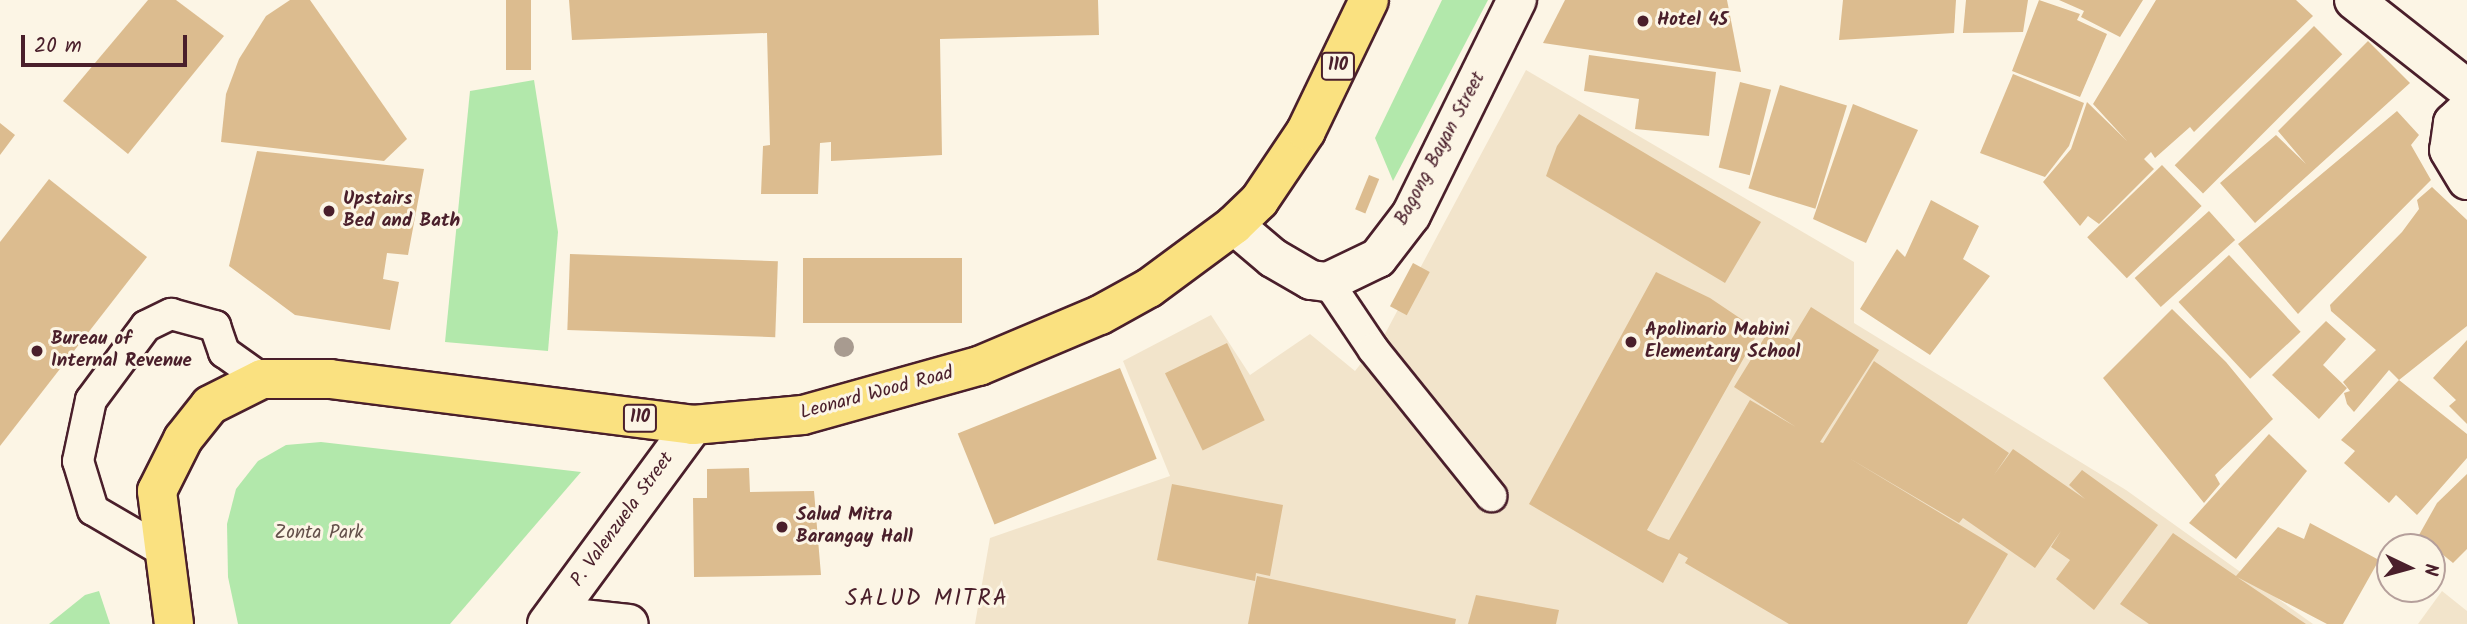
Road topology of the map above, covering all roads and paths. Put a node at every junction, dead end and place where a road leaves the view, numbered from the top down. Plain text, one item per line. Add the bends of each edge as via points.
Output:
1 (1369, 0) edge
2 (1517, 0) edge
3 (2354, 0) edge
4 (2467, 89) edge
5 (2467, 110) edge
6 (2467, 180) edge
7 (1234, 225) junction
8 (1328, 282) junction
9 (262, 379) junction
10 (693, 425) junction
11 (1491, 496) dead end
12 (165, 552) junction
13 (551, 620) edge
14 (174, 624) edge
15 (629, 624) edge

1 - 7 main road, Leonard Wood Road / 110 via 1306,131 1259,201
2 - 8 street, Bagong Bayan Street via 1411,215 1378,258
3 - 4 street
5 - 6 street via 2453,123 2449,150
7 - 8 street via 1273,258 1311,280
7 - 10 main road, Leonard Wood Road / 110 via 1149,288 1100,316 979,366 803,415
8 - 11 lane via 1373,349
9 - 10 main road, Leonard Wood Road / 110 via 330,379
9 - 12 main road, Leonard Wood Road / 110 via 210,405 183,439 157,491
9 - 12 lane via 224,352 215,326 171,314 146,326 91,400 78,461 93,510
10 - 13 street, P. Valenzuela Street
12 - 14 main road, Leonard Wood Road / 110
13 - 15 street, P. Valenzuela Street

